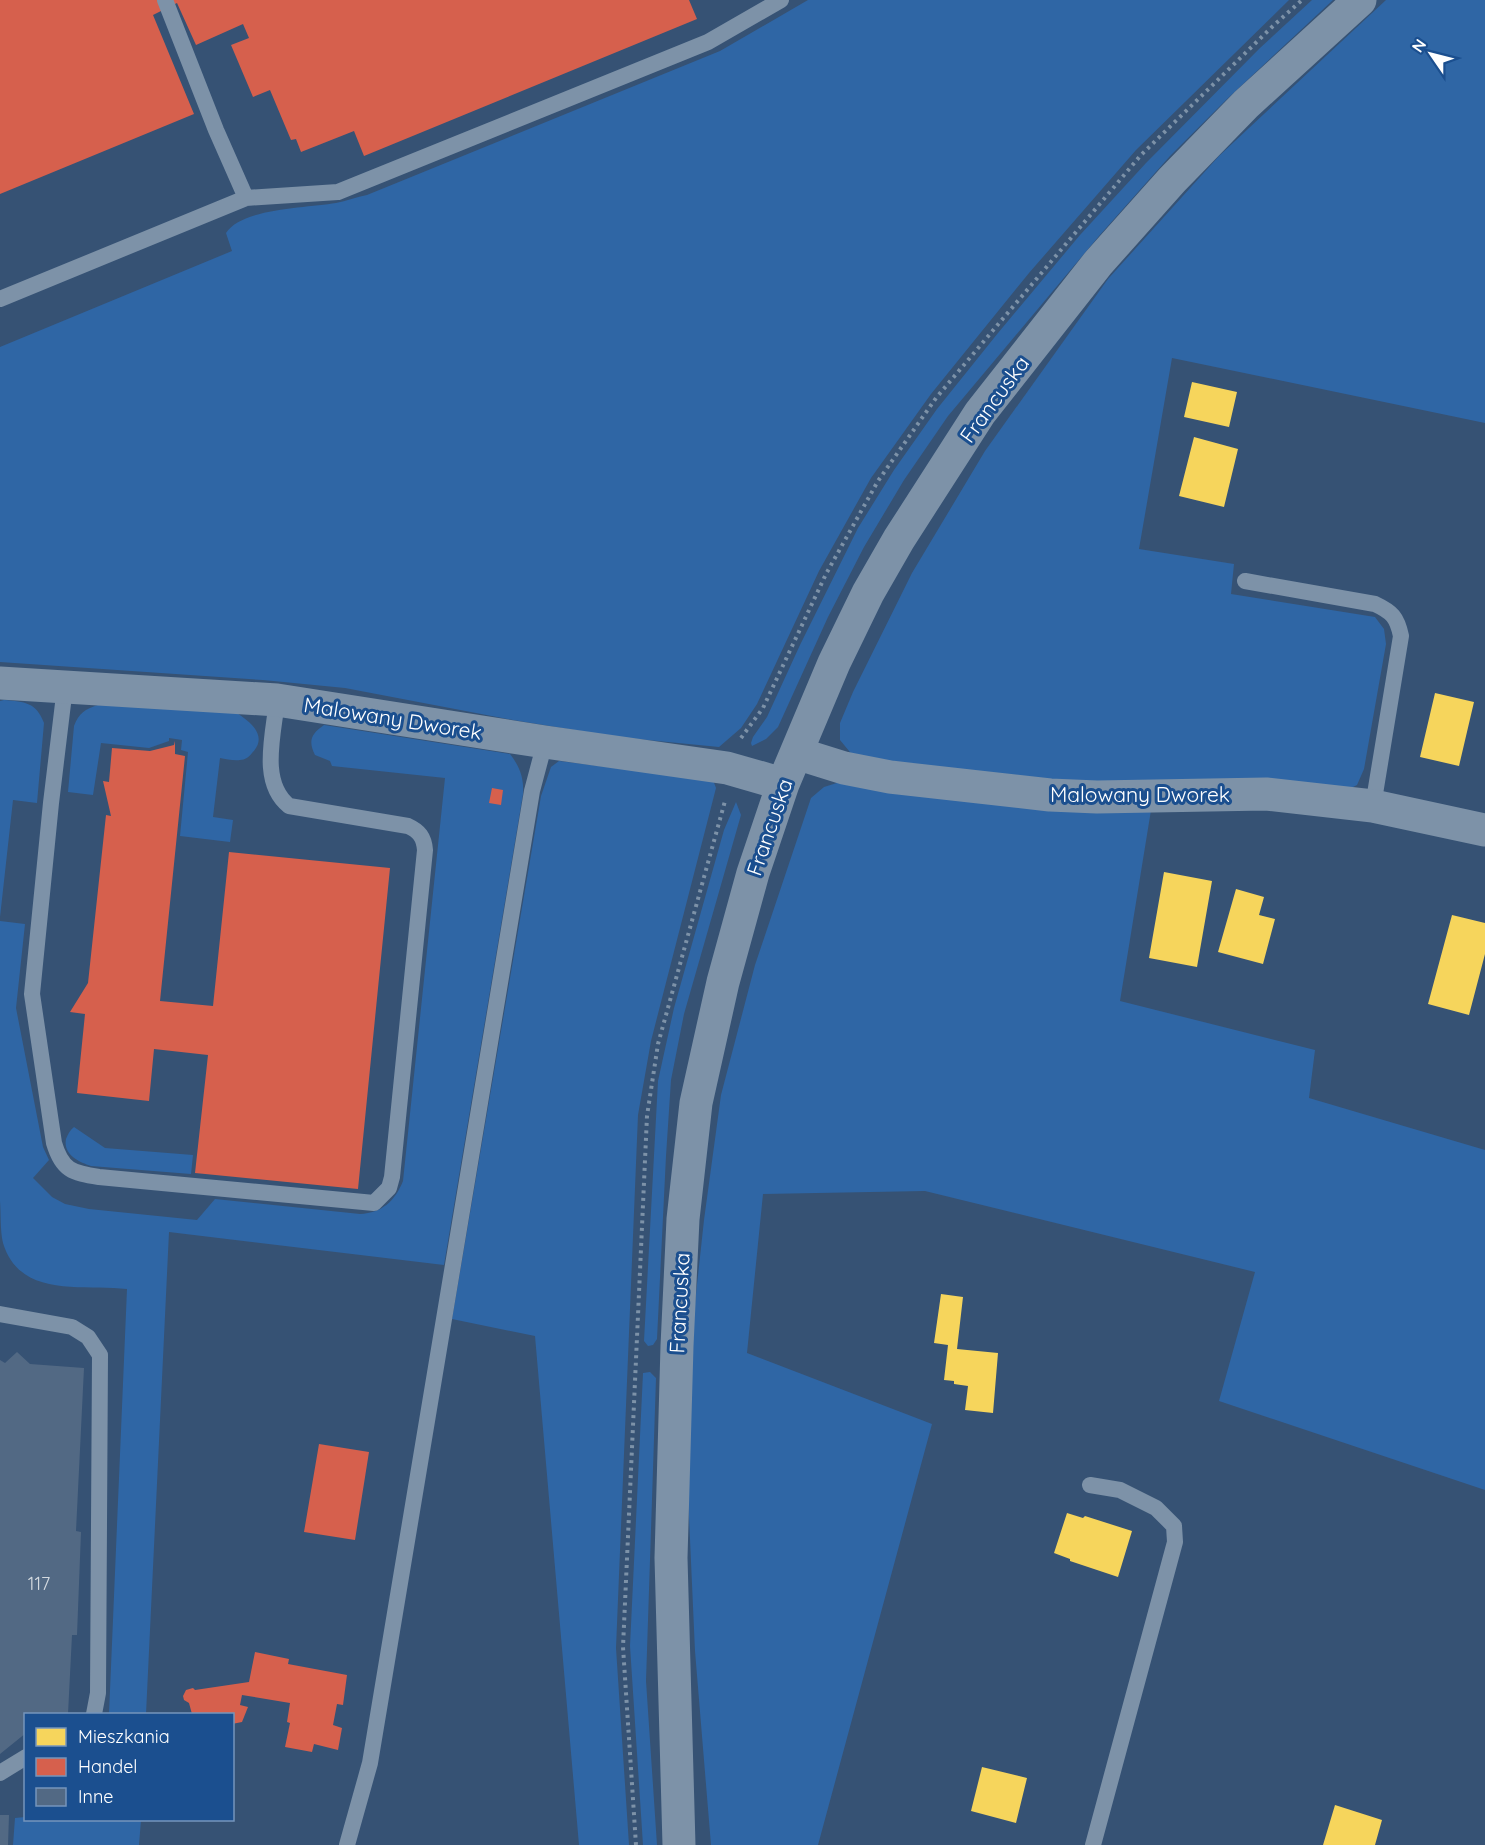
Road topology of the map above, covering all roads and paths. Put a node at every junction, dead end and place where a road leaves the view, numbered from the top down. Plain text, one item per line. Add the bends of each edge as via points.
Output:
1 (165, 0) edge
2 (781, 0) edge
3 (1302, 0) edge
4 (1360, 0) edge
5 (246, 198) junction
6 (0, 299) edge
7 (1245, 581) dead end
8 (0, 683) edge
9 (65, 687) junction
10 (277, 700) junction
11 (545, 742) junction
12 (796, 753) junction
13 (727, 768) junction
14 (783, 784) junction
15 (1373, 806) junction
16 (1485, 830) edge
17 (0, 1314) edge
18 (1090, 1485) dead end
19 (94, 1713) edge
20 (24, 1758) edge
21 (0, 1773) edge
22 (347, 1845) edge
23 (636, 1845) edge
24 (679, 1845) edge
25 (1093, 1845) edge

1 - 5 lane
2 - 5 lane via 708,42 338,192
3 - 13 path via 1141,155 936,398 878,481 837,553 763,708 730,750
4 - 12 street, Francuska via 1172,180 1098,263 981,413 868,593
5 - 6 lane
7 - 15 lane via 1375,604 1389,611 1398,623 1401,636
8 - 9 street, Malowany Dworek
9 - 10 street, Malowany Dworek
9 - 10 lane via 32,994 59,1159 82,1175 99,1178 374,1203 389,1188 392,1178 424,839 408,826 289,806 281,799 273,783 271,760
10 - 11 street, Malowany Dworek
11 - 13 street, Malowany Dworek
11 - 22 lane via 532,791 370,1763
12 - 14 street, Francuska
12 - 15 street, Malowany Dworek via 890,777 1050,795 1266,794
13 - 14 street, Malowany Dworek
13 - 23 path via 725,803 657,1044 647,1116 623,1647
14 - 24 street, Francuska via 723,982 696,1103 683,1220 671,1558
15 - 16 street, Malowany Dworek
17 - 19 lane via 72,1327 88,1337 100,1355 98,1693
18 - 25 lane via 1120,1490 1156,1508 1174,1526 1175,1542
20 - 21 lane

